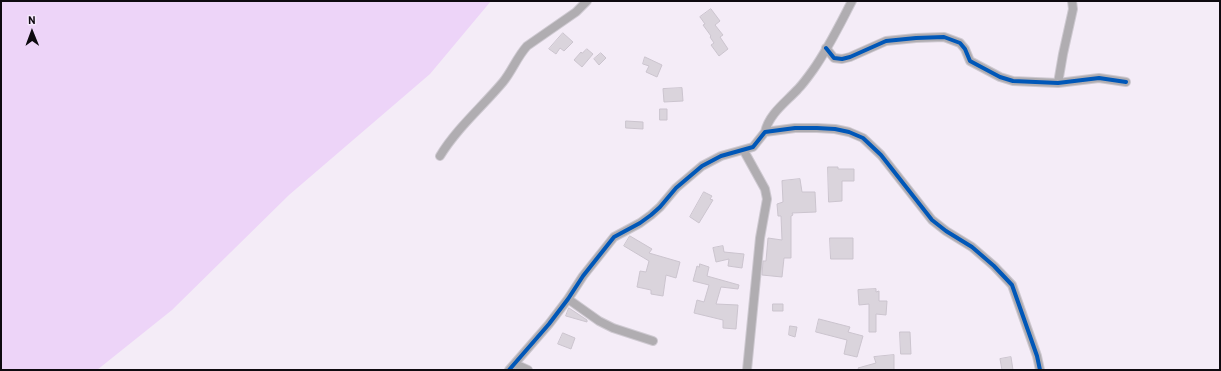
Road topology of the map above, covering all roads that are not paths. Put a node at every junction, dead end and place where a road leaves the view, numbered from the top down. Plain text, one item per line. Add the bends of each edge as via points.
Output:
1 (587, 1) edge
2 (852, 1) edge
3 (1072, 1) edge
4 (826, 48) junction
5 (1126, 82) dead end
6 (1058, 83) junction
7 (765, 132) junction
8 (744, 151) junction
9 (440, 156) dead end
10 (568, 299) junction
11 (653, 341) dead end
12 (512, 367) edge
13 (528, 370) edge
14 (747, 370) edge
15 (1040, 370) edge

1 - 9 street via 521,53 509,75 462,127
2 - 4 street
3 - 6 street via 1073,9
4 - 6 street via 834,58 842,59 886,41 944,37 960,43 970,61 1000,76 1013,81
4 - 7 street via 799,88 771,116
5 - 6 street via 1099,78
7 - 8 street via 753,147
7 - 15 street via 817,128 842,131 863,138 881,155 932,220 972,247 1012,285
8 - 10 street via 721,156 702,166 676,188 651,215 617,235 583,276
8 - 14 street via 765,189 767,198 759,245
10 - 11 street via 613,328
10 - 12 street
12 - 13 street

